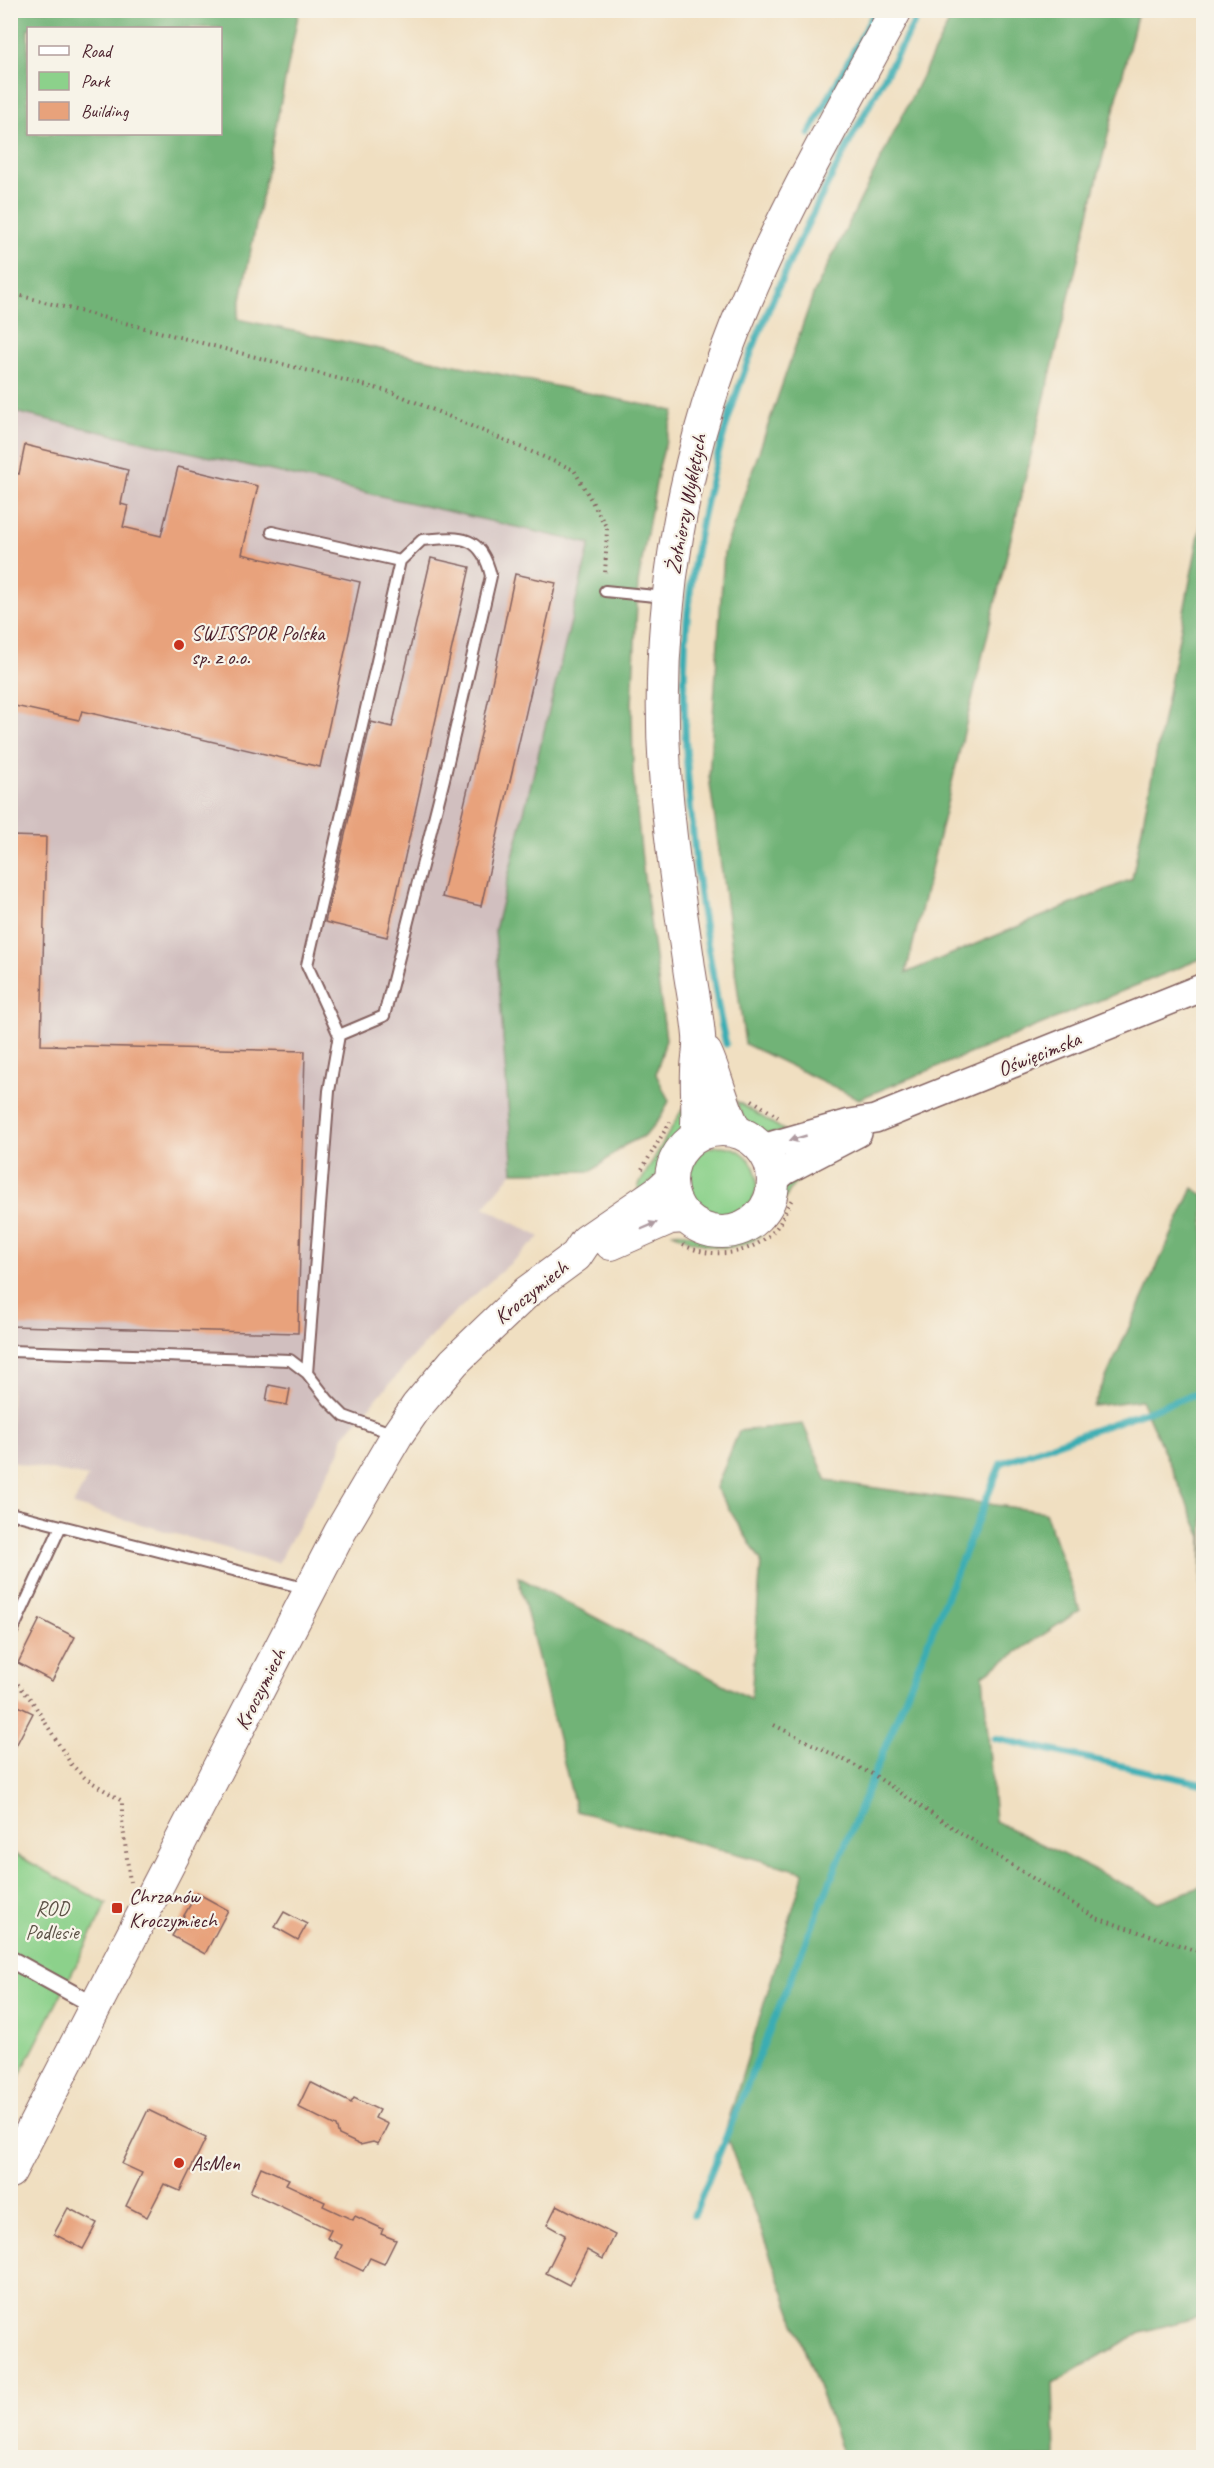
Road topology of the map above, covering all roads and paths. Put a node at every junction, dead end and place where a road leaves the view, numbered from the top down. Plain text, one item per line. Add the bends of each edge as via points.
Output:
1 (896, 10) edge
2 (10, 293) edge
3 (272, 532) dead end
4 (400, 561) junction
5 (605, 591) joint
6 (668, 597) junction
7 (1203, 987) edge
8 (339, 1035) junction
9 (699, 1039) junction
10 (874, 1119) junction
11 (696, 1136) junction
12 (748, 1139) junction
13 (670, 1181) junction
14 (786, 1188) junction
15 (684, 1231) junction
16 (576, 1256) junction
17 (10, 1351) edge
18 (307, 1373) junction
19 (397, 1435) junction
20 (10, 1513) edge
21 (61, 1526) junction
22 (311, 1590) junction
23 (1203, 1592) edge
24 (1203, 1604) edge
25 (10, 1636) edge
26 (10, 1675) edge
27 (774, 1725) dead end
28 (130, 1883) dead end
29 (1203, 1953) edge
30 (10, 1959) edge
31 (81, 1998) dead end
32 (10, 2172) edge

1 - 6 main road, Żołnierzy Wyklętych via 776,235 725,354 689,474
2 - 5 path via 394,393 574,470 607,528
3 - 4 lane
4 - 8 lane via 308,965
4 - 8 lane via 422,540 450,538 473,542 487,558 491,576 384,1016
5 - 6 lane
6 - 9 main road, Żołnierzy Wyklętych via 663,704 665,771
7 - 10 street, Oświęcimska
8 - 18 lane via 329,1091
9 - 11 main road, Żołnierzy Wyklętych
9 - 12 main road, Żołnierzy Wyklętych via 714,1070 724,1107
10 -> 12 street, Oświęcimska via 773,1145
10 - 14 street, Oświęcimska via 854,1136 792,1167
11 - 12 main road via 722,1129
11 - 13 main road via 677,1155
12 - 14 main road via 770,1162
13 - 15 main road
13 - 16 main road, Kroczymiech via 586,1241
14 - 15 main road via 770,1198 762,1213 749,1224 733,1231 699,1227
14 - 15 path via 791,1200 778,1226 751,1248 734,1253 704,1252
16 -> 15 main road, Kroczymiech via 670,1218
16 - 19 main road, Kroczymiech via 493,1322 454,1362
17 - 18 lane via 290,1360
18 - 19 lane via 344,1416
19 - 22 main road, Kroczymiech
20 - 21 lane
21 - 22 lane
21 - 25 lane
22 - 32 main road, Kroczymiech
23 - 24 path
26 - 28 path via 32,1701 71,1764 85,1778 122,1801
27 - 29 path via 874,1775 1096,1917
30 - 31 street

